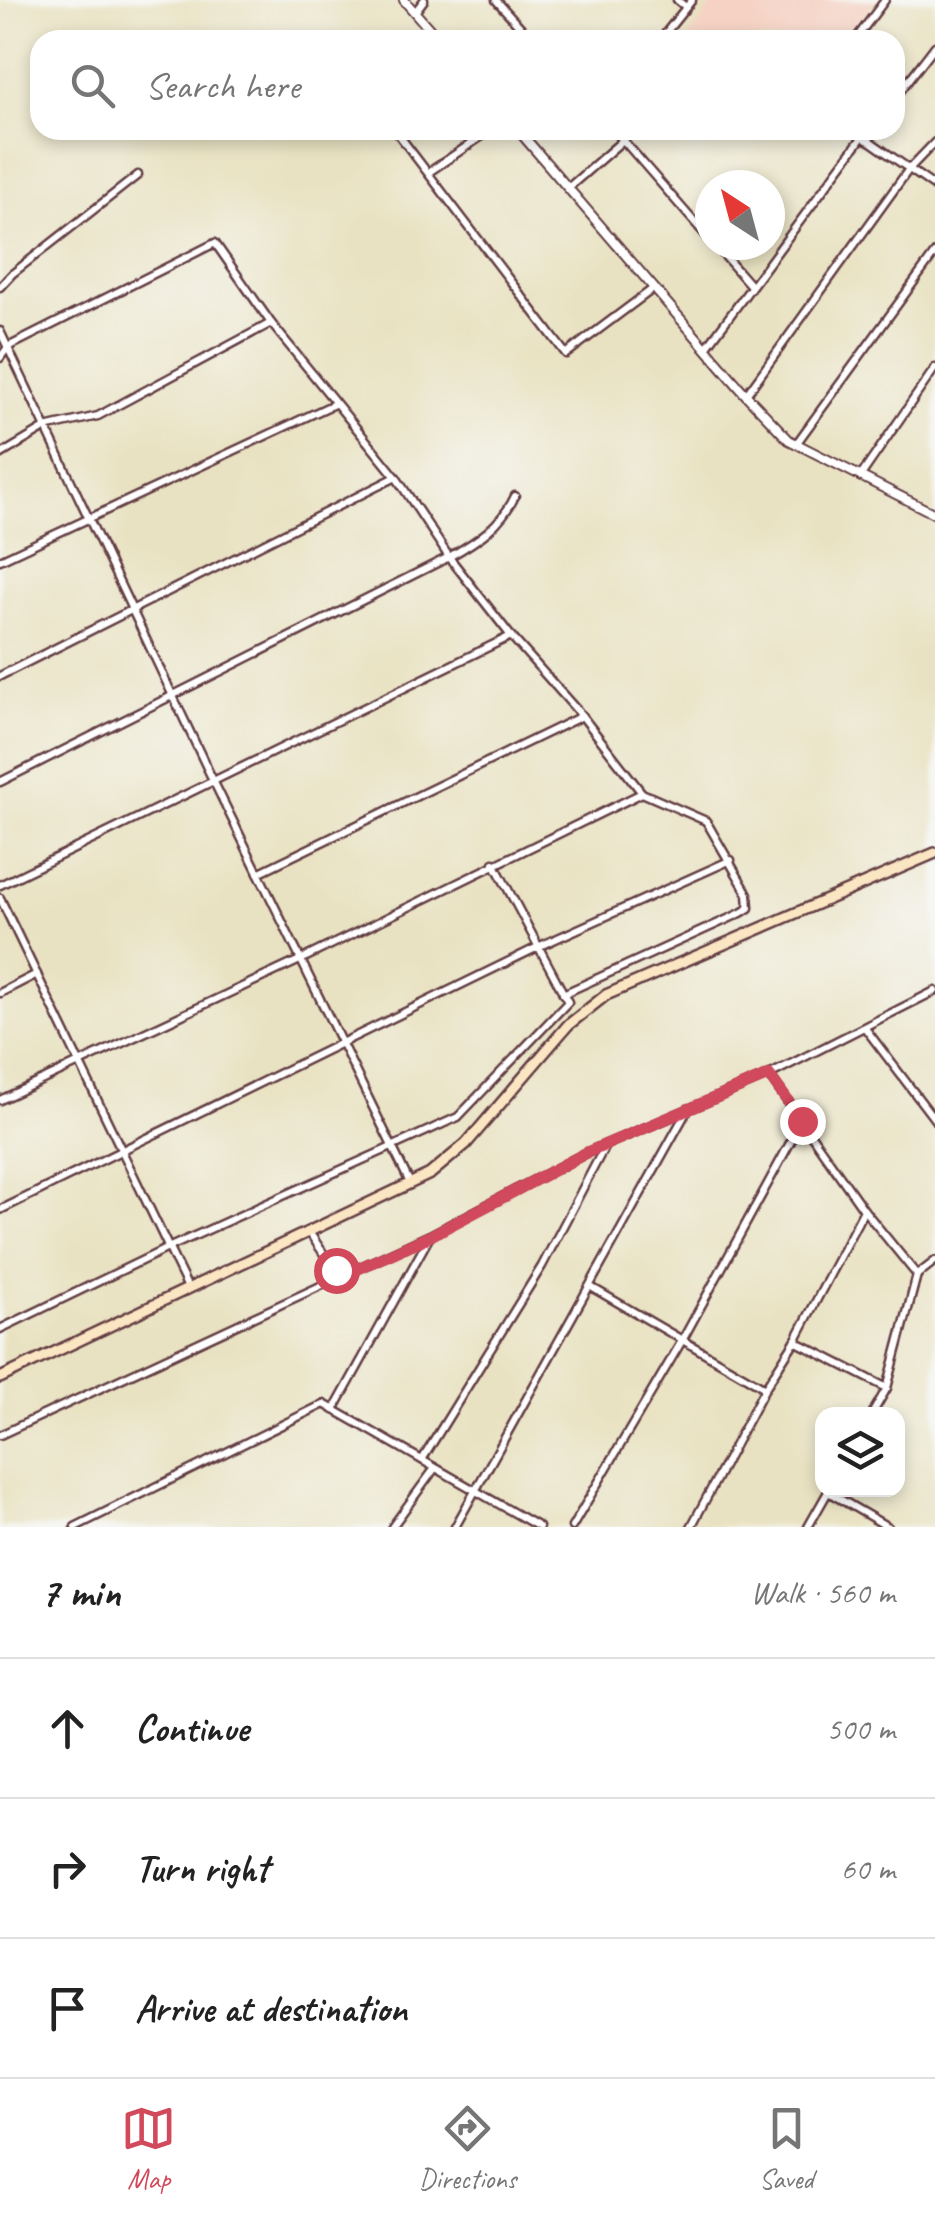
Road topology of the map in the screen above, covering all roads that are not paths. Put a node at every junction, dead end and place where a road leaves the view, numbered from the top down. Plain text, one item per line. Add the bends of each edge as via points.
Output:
1 (404, 0) edge
2 (424, 0) edge
3 (496, 0) edge
4 (677, 0) edge
5 (886, 0) edge
6 (689, 4) edge
7 (415, 12) junction
8 (430, 30) edge
9 (523, 30) edge
10 (668, 30) edge
11 (863, 30) edge
12 (935, 46) edge
13 (905, 85) edge
14 (403, 140) edge
15 (475, 140) edge
16 (527, 140) edge
17 (622, 140) joint
18 (863, 140) edge
19 (868, 140) edge
20 (935, 142) edge
21 (909, 169) junction
22 (428, 172) junction
23 (138, 176) dead end
24 (935, 186) edge
25 (568, 188) junction
26 (695, 223) edge
27 (935, 254) edge
28 (728, 260) edge
29 (750, 285) junction
30 (0, 288) edge
31 (654, 288) junction
32 (271, 323) junction
33 (0, 330) edge
34 (706, 348) junction
35 (2, 352) edge
36 (935, 368) edge
37 (746, 395) junction
38 (334, 404) junction
39 (46, 428) junction
40 (796, 444) junction
41 (0, 454) edge
42 (396, 477) junction
43 (860, 477) junction
44 (516, 496) dead end
45 (935, 514) edge
46 (88, 517) junction
47 (449, 558) junction
48 (0, 560) edge
49 (134, 609) junction
50 (511, 636) junction
51 (0, 676) edge
52 (173, 697) junction
53 (582, 716) junction
54 (213, 780) junction
55 (0, 782) edge
56 (642, 793) junction
57 (935, 853) edge
58 (731, 860) junction
59 (494, 862) junction
60 (258, 873) junction
61 (0, 885) edge
62 (0, 898) edge
63 (540, 946) junction
64 (300, 960) junction
65 (37, 974) junction
66 (935, 991) edge
67 (0, 993) edge
68 (565, 998) junction
69 (580, 1016) junction
70 (865, 1028) junction
71 (341, 1044) junction
72 (80, 1061) junction
73 (769, 1075) junction
74 (0, 1100) edge
75 (689, 1109) junction
76 (935, 1120) edge
77 (802, 1121) junction
78 (606, 1145) junction
79 (393, 1147) junction
80 (123, 1150) junction
81 (410, 1183) junction
82 (0, 1210) edge
83 (864, 1210) junction
84 (308, 1231) junction
85 (430, 1236) junction
86 (170, 1247) junction
87 (935, 1262) edge
88 (344, 1275) junction
89 (917, 1275) junction
90 (591, 1287) junction
91 (188, 1288) junction
92 (0, 1329) edge
93 (683, 1339) junction
94 (795, 1341) junction
95 (0, 1378) edge
96 (765, 1388) junction
97 (887, 1388) junction
98 (876, 1407) edge
99 (334, 1410) junction
100 (0, 1436) edge
101 (422, 1460) junction
102 (435, 1468) junction
103 (476, 1491) junction
104 (825, 1497) edge
105 (838, 1497) edge
106 (76, 1527) edge
107 (392, 1527) edge
108 (455, 1527) edge
109 (539, 1527) edge
110 (572, 1527) edge
111 (691, 1527) edge
112 (808, 1527) edge
113 (888, 1527) edge

1 - 7 street
2 - 7 street
3 - 9 street
4 - 6 street
5 - 11 street
6 - 10 street
7 - 8 street
12 - 13 street
14 - 22 street
15 - 22 street
16 - 25 street
17 - 25 street
17 - 26 street
18 - 29 street
19 - 21 street
20 - 21 street
21 - 24 street
21 - 37 street
22 - 31 street via 566,354
23 - 30 street
25 - 31 street
27 - 40 street
28 - 29 street
29 - 34 street
31 - 34 street
32 - 35 street via 215,242
32 - 38 street
32 - 39 street via 98,416
33 - 35 street
34 - 37 street
35 - 39 street
36 - 43 street
37 - 40 street
38 - 42 street
38 - 46 street
39 - 41 street
39 - 46 street
40 - 43 street
42 - 47 street
42 - 49 street
43 - 45 street
44 - 47 street via 505,517
46 - 48 street
46 - 49 street
47 - 50 street
47 - 52 street
49 - 51 street
49 - 52 street
50 - 53 street
50 - 54 street
52 - 54 street
52 - 55 street
53 - 56 street
53 - 60 street
54 - 60 street
54 - 61 street
56 - 58 street via 706,820
56 - 59 street
57 - 69 main road via 606,994
58 - 63 street
58 - 68 street via 749,908
59 - 63 street
59 - 64 street
60 - 64 street
62 - 65 street
63 - 68 street
63 - 71 street
64 - 71 street
64 - 72 street
65 - 67 street
65 - 72 street
66 - 70 street
68 - 69 street
68 - 79 street via 458,1117
69 - 81 main road via 466,1144
70 - 73 street
70 - 76 street
71 - 79 street
71 - 80 street
72 - 74 street
72 - 80 street
73 - 75 street
73 - 77 street
75 - 78 street
75 - 90 street
77 - 83 street
77 - 93 street
78 - 85 street
78 - 101 street via 542,1266
79 - 81 street
79 - 86 street
80 - 82 street
80 - 86 street
81 - 84 main road
83 - 89 street
83 - 94 street
84 - 88 street
84 - 91 main road
85 - 88 street
85 - 99 street
86 - 91 street
86 - 92 street
87 - 89 street
88 - 100 street
89 - 97 street
90 - 93 street
90 - 103 street
91 - 95 main road
93 - 96 street
93 - 110 street
94 - 96 street
94 - 97 street
96 - 111 street
97 - 98 street
99 - 101 street
99 - 106 street via 324,1404
101 - 102 street
102 - 103 street
102 - 107 street
103 - 108 street
103 - 109 street
104 - 112 street
105 - 113 street

